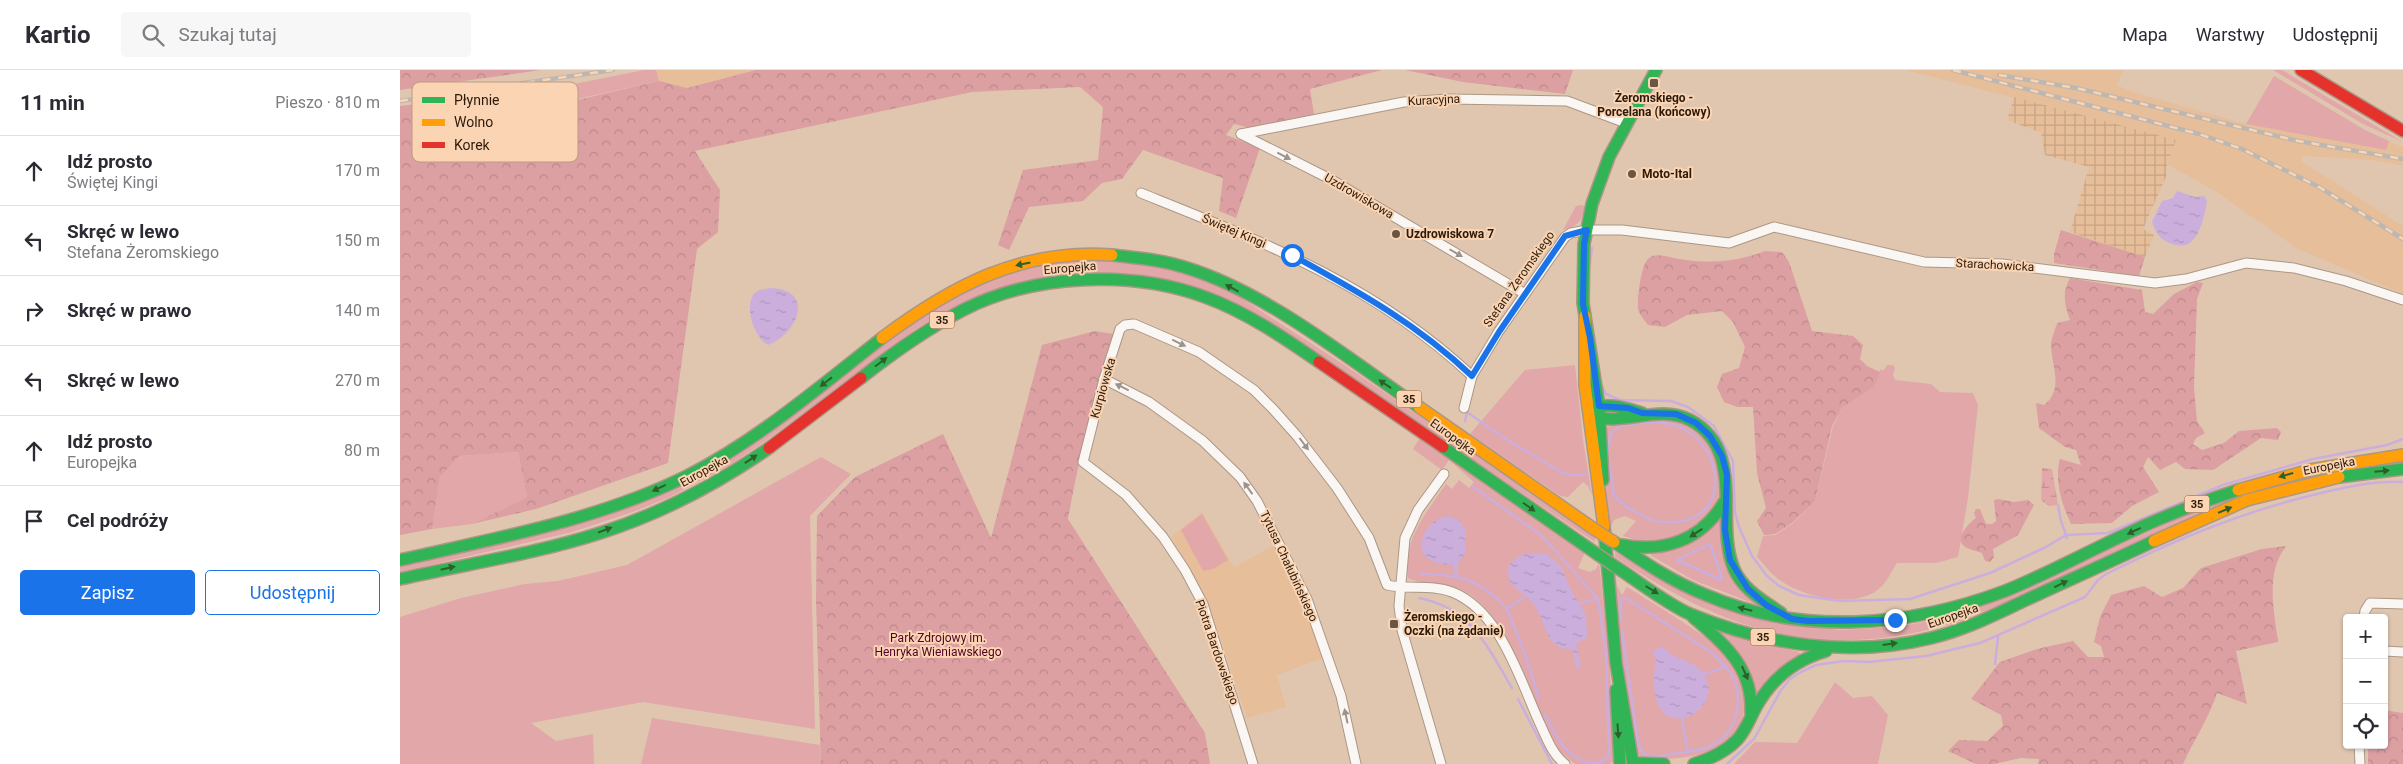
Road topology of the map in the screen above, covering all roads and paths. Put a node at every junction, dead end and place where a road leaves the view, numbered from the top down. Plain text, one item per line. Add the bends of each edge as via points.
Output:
1 (1656, 70) edge
2 (2301, 70) edge
3 (1626, 123) junction
4 (2403, 131) edge
5 (1241, 134) joint
6 (1141, 193) dead end
7 (1587, 230) junction
8 (1526, 294) junction
9 (2403, 300) edge
10 (1585, 316) junction
11 (1472, 376) junction
12 (1104, 379) junction
13 (1599, 406) junction
14 (1464, 408) dead end
15 (1642, 413) junction
16 (1589, 414) junction
17 (1600, 419) junction
18 (2403, 455) edge
19 (1083, 462) joint
20 (2403, 469) edge
21 (1444, 474) dead end
22 (1726, 496) junction
23 (1601, 503) junction
24 (1614, 542) junction
25 (400, 560) edge
26 (400, 579) edge
27 (1400, 586) junction
28 (2403, 604) edge
29 (1688, 613) junction
30 (2365, 614) edge
31 (1792, 619) junction
32 (1841, 648) junction
33 (2388, 651) edge
34 (2403, 652) edge
35 (1616, 665) junction
36 (1750, 719) junction
37 (2359, 749) edge
38 (1254, 764) edge
39 (1356, 764) edge
40 (1441, 764) edge
41 (1565, 764) edge
42 (1620, 764) edge
43 (1632, 764) edge
44 (1664, 764) edge
45 (1694, 764) edge
46 (2360, 764) edge

1 - 3 main road
2 - 4 main road
3 - 5 street, Kuracyjna via 1567,101 1449,99 1404,102
3 - 7 main road via 1596,189
5 -> 8 street, Uzdrowiskowa via 1332,180
6 - 11 street, Świętej Kingi via 1292,255 1359,292 1423,333
7 - 8 street, Stefana Żeromskiego via 1565,236
7 - 9 street, Starachowicka via 1639,230 1729,243 1774,227 1924,262 2002,264 2155,283 2186,279 2246,263 2294,268
7 - 10 main road via 1583,292
8 - 11 street, Stefana Żeromskiego
10 - 13 main road
10 - 16 main road via 1583,342
11 - 14 street, Stefana Żeromskiego
12 - 19 street, Kurpiowska
12 -> 27 street, Kurpiowska via 1120,330 1125,325 1134,324 1199,352 1254,390 1297,436 1337,488 1369,538 1387,585
39 -> 12 street, Tytusa Chałubińskiego via 1342,696 1307,599 1257,501 1240,477 1203,441 1149,402
13 - 15 main road via 1628,408
13 - 16 main road
13 - 17 main road
15 - 17 main road
15 - 22 main road via 1676,414 1703,429 1722,456 1727,475
16 - 17 main road
16 - 23 main road
17 - 23 main road
18 -> 31 main road, Europejka / 35 via 2308,469 2246,486 2158,520 2004,591 1943,610 1887,620 1836,622
19 - 38 street, Piotra Bardowskiego via 1126,495 1163,537 1185,570 1202,604
32 -> 20 main road, Europejka / 35 via 1931,638 1947,633 2018,606 2247,500 2333,478
21 - 27 street via 1411,522 1403,550
22 -> 24 main road via 1711,521 1676,544 1644,548
22 - 31 main road via 1725,541 1734,570 1757,598
23 - 35 main road
24 -> 25 main road, Europejka / 35, bridge via 1319,339 1227,285 1196,271 1163,262 1114,255 1081,255 1005,268 972,280 927,305 794,407 737,446 688,475 637,498 587,515
31 -> 24 main road, Europejka / 35 via 1740,608 1704,595 1670,578
26 -> 29 main road, Europejka / 35, bridge via 588,537 693,494 723,479 765,450 927,328 982,301 1019,288 1054,281 1102,278 1145,281 1183,290 1245,315 1411,423 1616,568
27 - 40 street via 1402,630
27 - 41 street via 1450,592 1482,611 1510,657 1550,745
28 - 30 street via 2374,602 2367,606
29 - 32 main road, Europejka / 35 via 1766,638
29 -> 36 main road via 1726,646 1743,669 1752,697
32 - 36 main road via 1816,653 1789,666 1768,689
33 - 34 street
35 -> 42 main road
35 - 43 main road via 1627,714
36 - 45 main road via 1742,735 1728,748
37 - 46 street
43 - 44 main road

